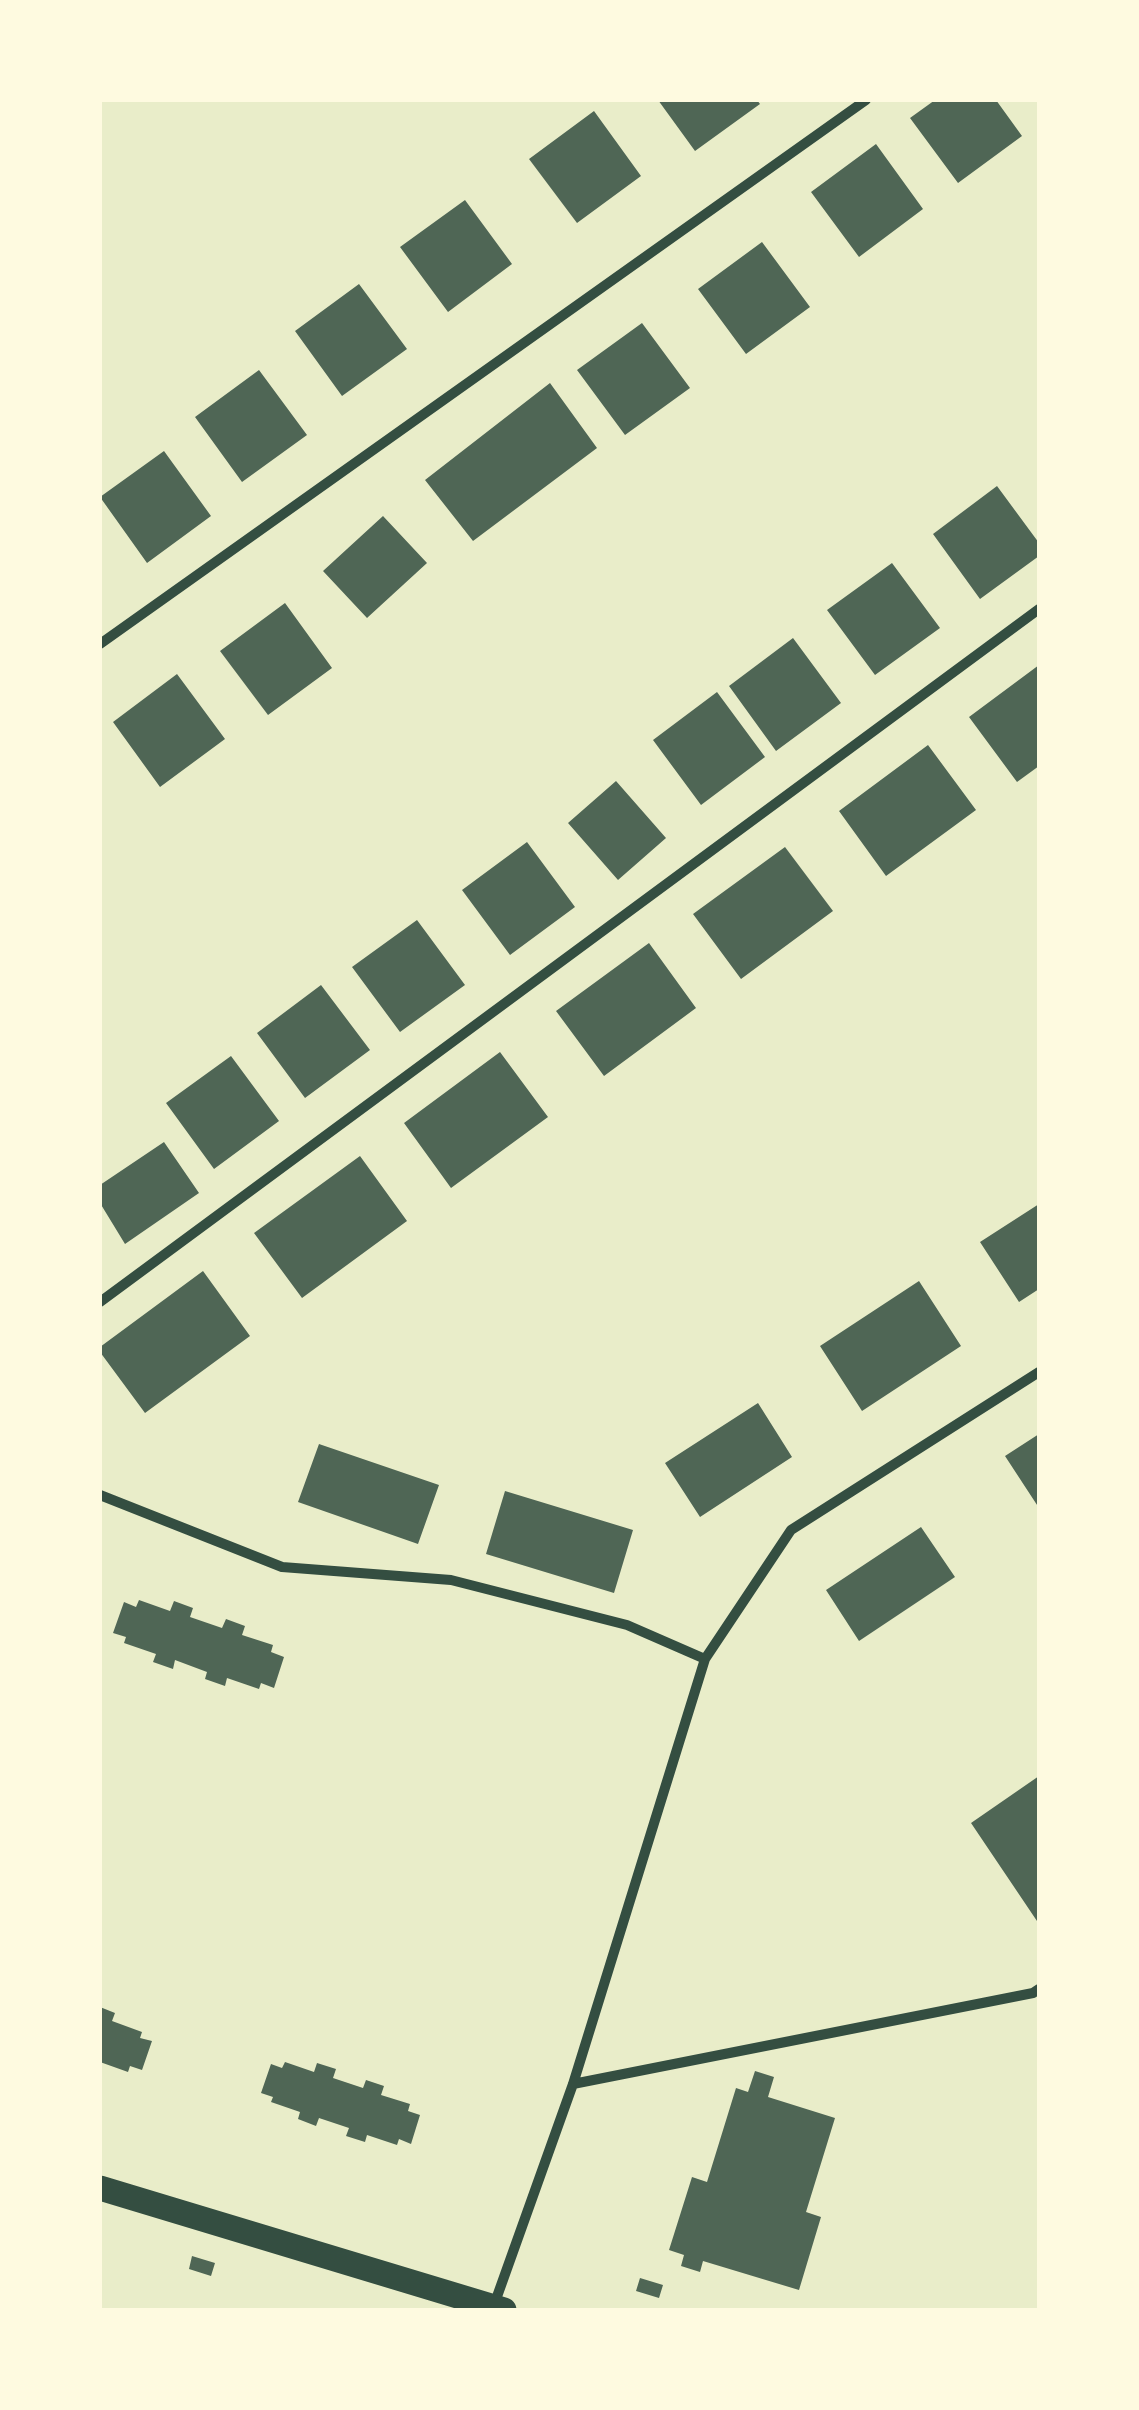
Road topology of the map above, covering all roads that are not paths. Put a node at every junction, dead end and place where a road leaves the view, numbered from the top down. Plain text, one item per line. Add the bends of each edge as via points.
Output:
1 (866, 100) edge
2 (1039, 610) edge
3 (100, 644) edge
4 (100, 1302) edge
5 (1039, 1372) edge
6 (100, 1494) edge
7 (706, 1659) junction
8 (1039, 1989) edge
9 (573, 2084) junction
10 (100, 2188) edge
11 (497, 2309) edge

1 - 3 street
2 - 4 street
5 - 7 street via 791,1530
6 - 7 street via 282,1566 451,1580 627,1625
7 - 9 street
8 - 9 street
9 - 11 street
10 - 11 main road

